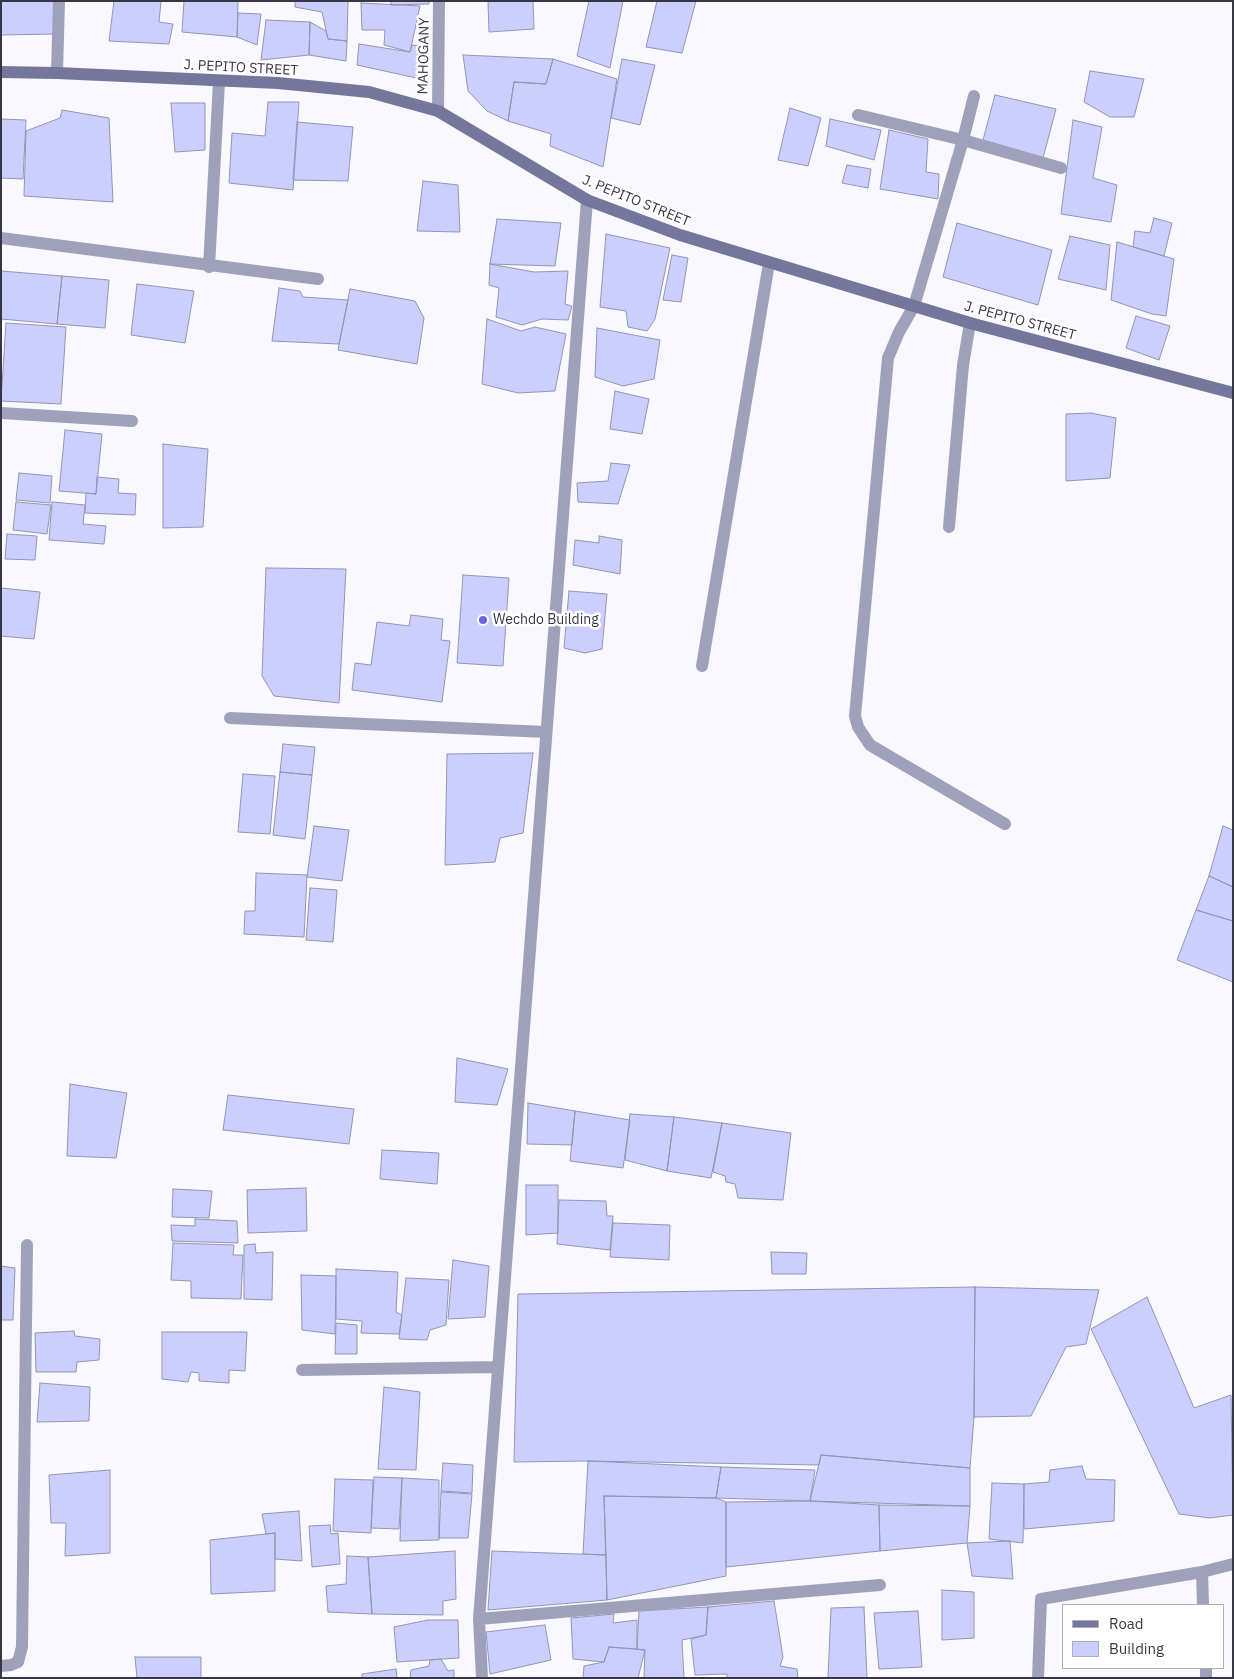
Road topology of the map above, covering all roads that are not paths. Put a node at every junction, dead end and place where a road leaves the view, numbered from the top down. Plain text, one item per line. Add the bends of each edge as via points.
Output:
1 (59, 1) edge
2 (439, 1) edge
3 (1, 72) edge
4 (57, 73) junction
5 (219, 82) junction
6 (974, 96) dead end
7 (438, 111) junction
8 (858, 115) dead end
9 (963, 140) junction
10 (1061, 168) dead end
11 (587, 200) junction
12 (1, 238) edge
13 (769, 263) junction
14 (209, 267) junction
15 (318, 279) dead end
16 (914, 306) junction
17 (970, 323) junction
18 (1233, 393) edge
19 (1, 413) edge
20 (132, 421) dead end
21 (948, 527) dead end
22 (702, 666) dead end
23 (230, 718) dead end
24 (546, 732) junction
25 (1005, 824) dead end
26 (27, 1245) dead end
27 (498, 1367) junction
28 (302, 1370) dead end
29 (1233, 1564) edge
30 (1202, 1572) junction
31 (880, 1585) dead end
32 (1203, 1604) edge
33 (479, 1619) junction
34 (1, 1666) edge
35 (482, 1678) edge
36 (1038, 1678) edge

1 - 4 street
2 - 7 street, MAHOGANY
3 - 4 street, J. PEPITO STREET
4 - 5 street, J. PEPITO STREET
5 - 7 street, J. PEPITO STREET via 278,83 369,92
5 - 14 street
6 - 9 street
7 - 11 street, J. PEPITO STREET
8 - 9 street
9 - 10 street
9 - 16 street
11 - 13 street, J. PEPITO STREET via 680,235
11 - 24 street
12 - 14 street
13 - 16 street, J. PEPITO STREET
13 - 22 street
14 - 15 street
16 - 17 street, J. PEPITO STREET
16 - 25 street via 888,358 856,716 858,727 870,745
17 - 18 street, J. PEPITO STREET
17 - 21 street
19 - 20 street
23 - 24 street
24 - 27 street
26 - 34 street via 22,1647 18,1662
27 - 28 street
27 - 33 street
29 - 30 street
30 - 32 street
30 - 36 street via 1040,1599
31 - 33 street
33 - 35 street

